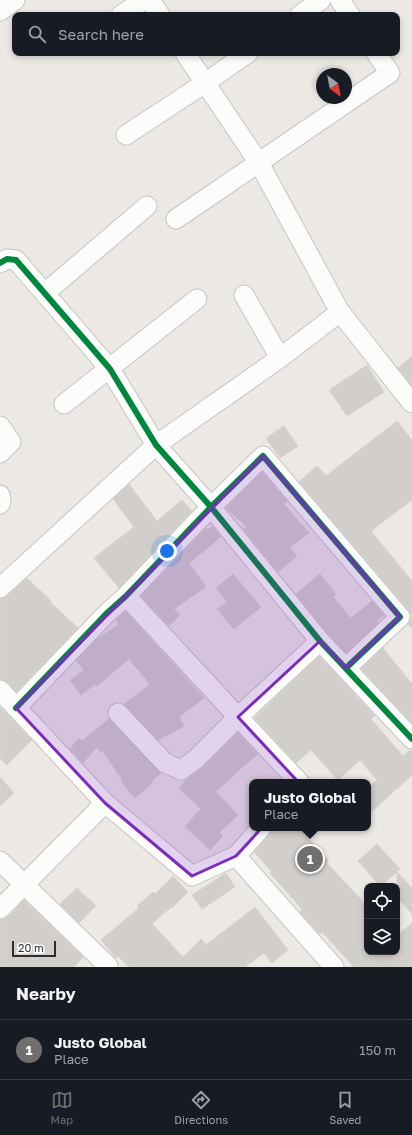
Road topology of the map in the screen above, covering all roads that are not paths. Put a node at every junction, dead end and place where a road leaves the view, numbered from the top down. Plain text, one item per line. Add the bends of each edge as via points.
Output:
1 (15, 0) edge
2 (144, 0) edge
3 (150, 0) edge
4 (321, 0) edge
5 (340, 0) edge
6 (0, 12) edge
7 (126, 12) edge
8 (158, 12) edge
9 (304, 12) edge
10 (348, 12) edge
11 (187, 56) edge
12 (244, 56) edge
13 (378, 56) edge
14 (206, 83) junction
15 (126, 135) dead end
16 (259, 163) junction
17 (147, 206) dead end
18 (176, 219) dead end
19 (0, 263) edge
20 (45, 294) junction
21 (244, 295) dead end
22 (197, 298) dead end
23 (340, 312) junction
24 (280, 358) junction
25 (110, 370) junction
26 (412, 403) edge
27 (64, 404) dead end
28 (0, 426) edge
29 (156, 445) junction
30 (0, 453) edge
31 (0, 495) edge
32 (0, 504) edge
33 (211, 507) junction
34 (0, 588) edge
35 (126, 596) junction
36 (320, 641) junction
37 (346, 668) junction
38 (0, 690) edge
39 (16, 708) junction
40 (118, 713) dead end
41 (238, 717) junction
42 (412, 739) edge
43 (296, 779) edge
44 (105, 803) junction
45 (258, 831) edge
46 (236, 856) junction
47 (0, 861) edge
48 (25, 885) junction
49 (0, 909) edge
50 (108, 966) dead end
51 (334, 967) edge

1 - 6 street
2 - 7 street
3 - 8 street
4 - 9 street
5 - 10 street
11 - 14 street
12 - 14 street
13 - 16 street via 390,73
14 - 15 street
14 - 16 street
16 - 18 street
16 - 23 street
17 - 20 street
19 - 20 street via 7,259 16,260
20 - 25 street
21 - 24 street
22 - 25 street
23 - 24 street
23 - 26 street
24 - 29 street
25 - 27 street
25 - 29 street
28 - 30 street via 11,442
29 - 33 street
29 - 34 street
31 - 32 street
33 - 35 street
33 - 36 street
33 - 37 street via 263,456 400,617
35 - 39 street
35 - 41 street
36 - 37 street
36 - 41 street
37 - 42 street
38 - 39 street
39 - 44 street
40 - 41 street via 165,763 181,770 196,759
41 - 43 street
44 - 46 street via 192,876
44 - 48 street
45 - 46 street
46 - 51 street
47 - 48 street
48 - 49 street
48 - 50 street

